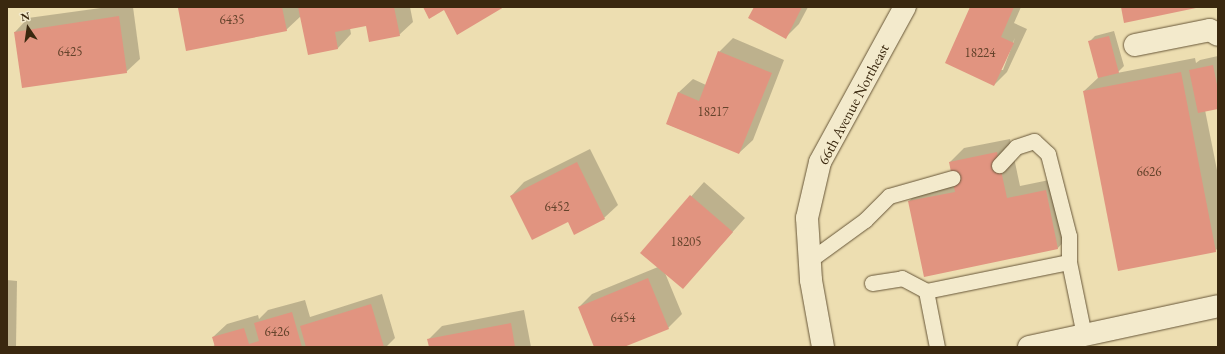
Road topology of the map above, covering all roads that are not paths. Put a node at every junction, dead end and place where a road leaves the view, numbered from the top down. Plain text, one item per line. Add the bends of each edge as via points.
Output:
1 (905, 7) edge
2 (1218, 35) edge
3 (1135, 45) dead end
4 (1000, 165) dead end
5 (952, 178) dead end
6 (810, 260) junction
7 (1069, 262) junction
8 (872, 283) dead end
9 (926, 291) junction
10 (1218, 306) edge
11 (1084, 335) junction
12 (823, 347) edge
13 (937, 347) edge
14 (1029, 347) edge

1 - 6 street, 66th Avenue Northeast via 820,162 807,218
2 - 3 street via 1210,30
4 - 7 lane via 1016,147 1034,141 1048,154 1069,236
5 - 6 lane via 889,196 865,220
6 - 12 street, 66th Avenue Northeast
7 - 9 lane
7 - 11 lane
8 - 9 lane via 902,278
9 - 13 lane
10 - 11 street
11 - 14 street

